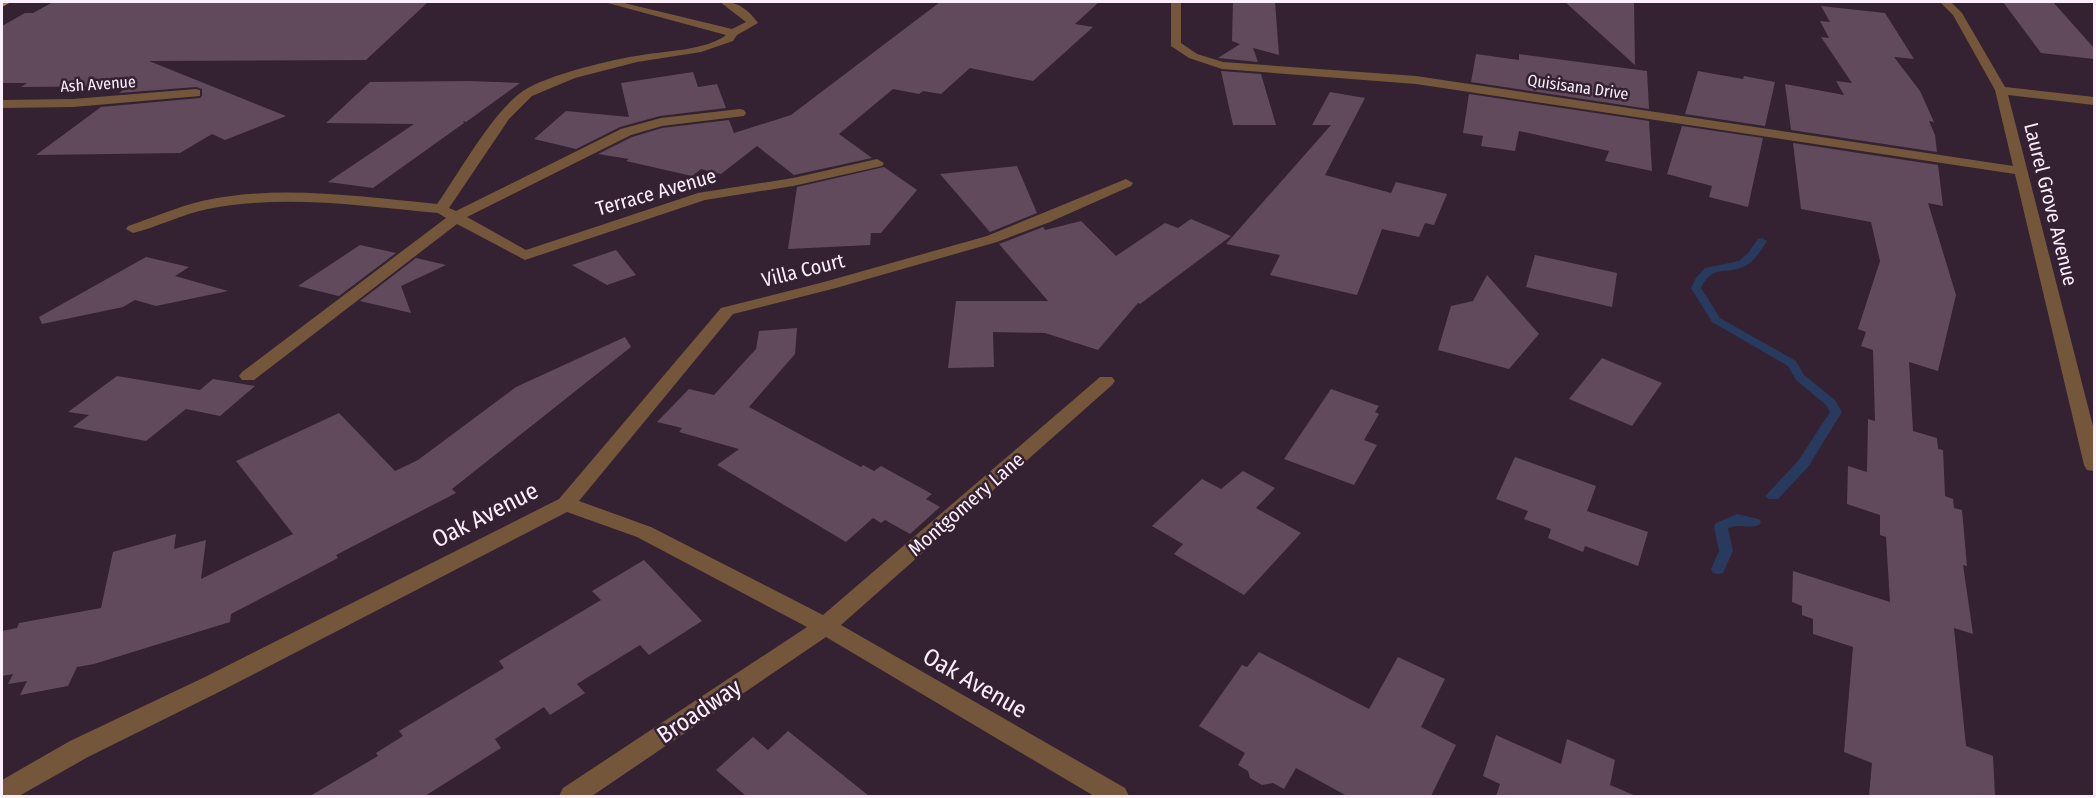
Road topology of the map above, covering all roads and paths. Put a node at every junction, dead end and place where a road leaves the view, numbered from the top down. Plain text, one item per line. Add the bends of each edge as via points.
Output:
1 (6, 2) edge
2 (609, 2) edge
3 (724, 2) edge
4 (1176, 2) edge
5 (1945, 2) edge
6 (2, 4) edge
7 (733, 33) junction
8 (2001, 90) junction
9 (196, 93) dead end
10 (2094, 101) edge
11 (2, 104) edge
12 (740, 113) dead end
13 (877, 163) dead end
14 (2021, 171) junction
15 (1126, 183) dead end
16 (441, 209) junction
17 (456, 217) junction
18 (133, 229) dead end
19 (248, 376) dead end
20 (1106, 381) dead end
21 (2094, 462) edge
22 (566, 504) junction
23 (825, 626) junction
24 (2, 793) edge
25 (572, 796) edge
26 (1116, 796) edge

1 - 6 main road
2 - 7 street
3 - 7 street via 753,20 749,27
4 - 14 street, Quisisana Drive via 1174,44 1193,56 1222,65 1416,80
5 - 8 street, Laurel Grove Avenue via 1957,13
7 - 16 street via 729,39 697,50 571,75 528,93 504,116
8 - 10 street
8 - 14 street, Laurel Grove Avenue
9 - 11 street, Ash Avenue via 73,103
12 - 17 street via 661,122 626,132
13 - 17 street, Terrace Avenue via 793,182 703,196 525,255
14 - 21 street, Laurel Grove Avenue
15 - 22 street, Villa Court via 992,239 727,311
16 - 17 street, Terrace Avenue
16 - 18 street, Terrace Avenue via 271,197 204,205
17 - 19 street
20 - 23 street, Montgomery Lane
22 - 23 street, Oak Avenue via 644,532
22 - 24 street, Oak Avenue via 79,749
23 - 25 street, Broadway
23 - 26 street, Oak Avenue

